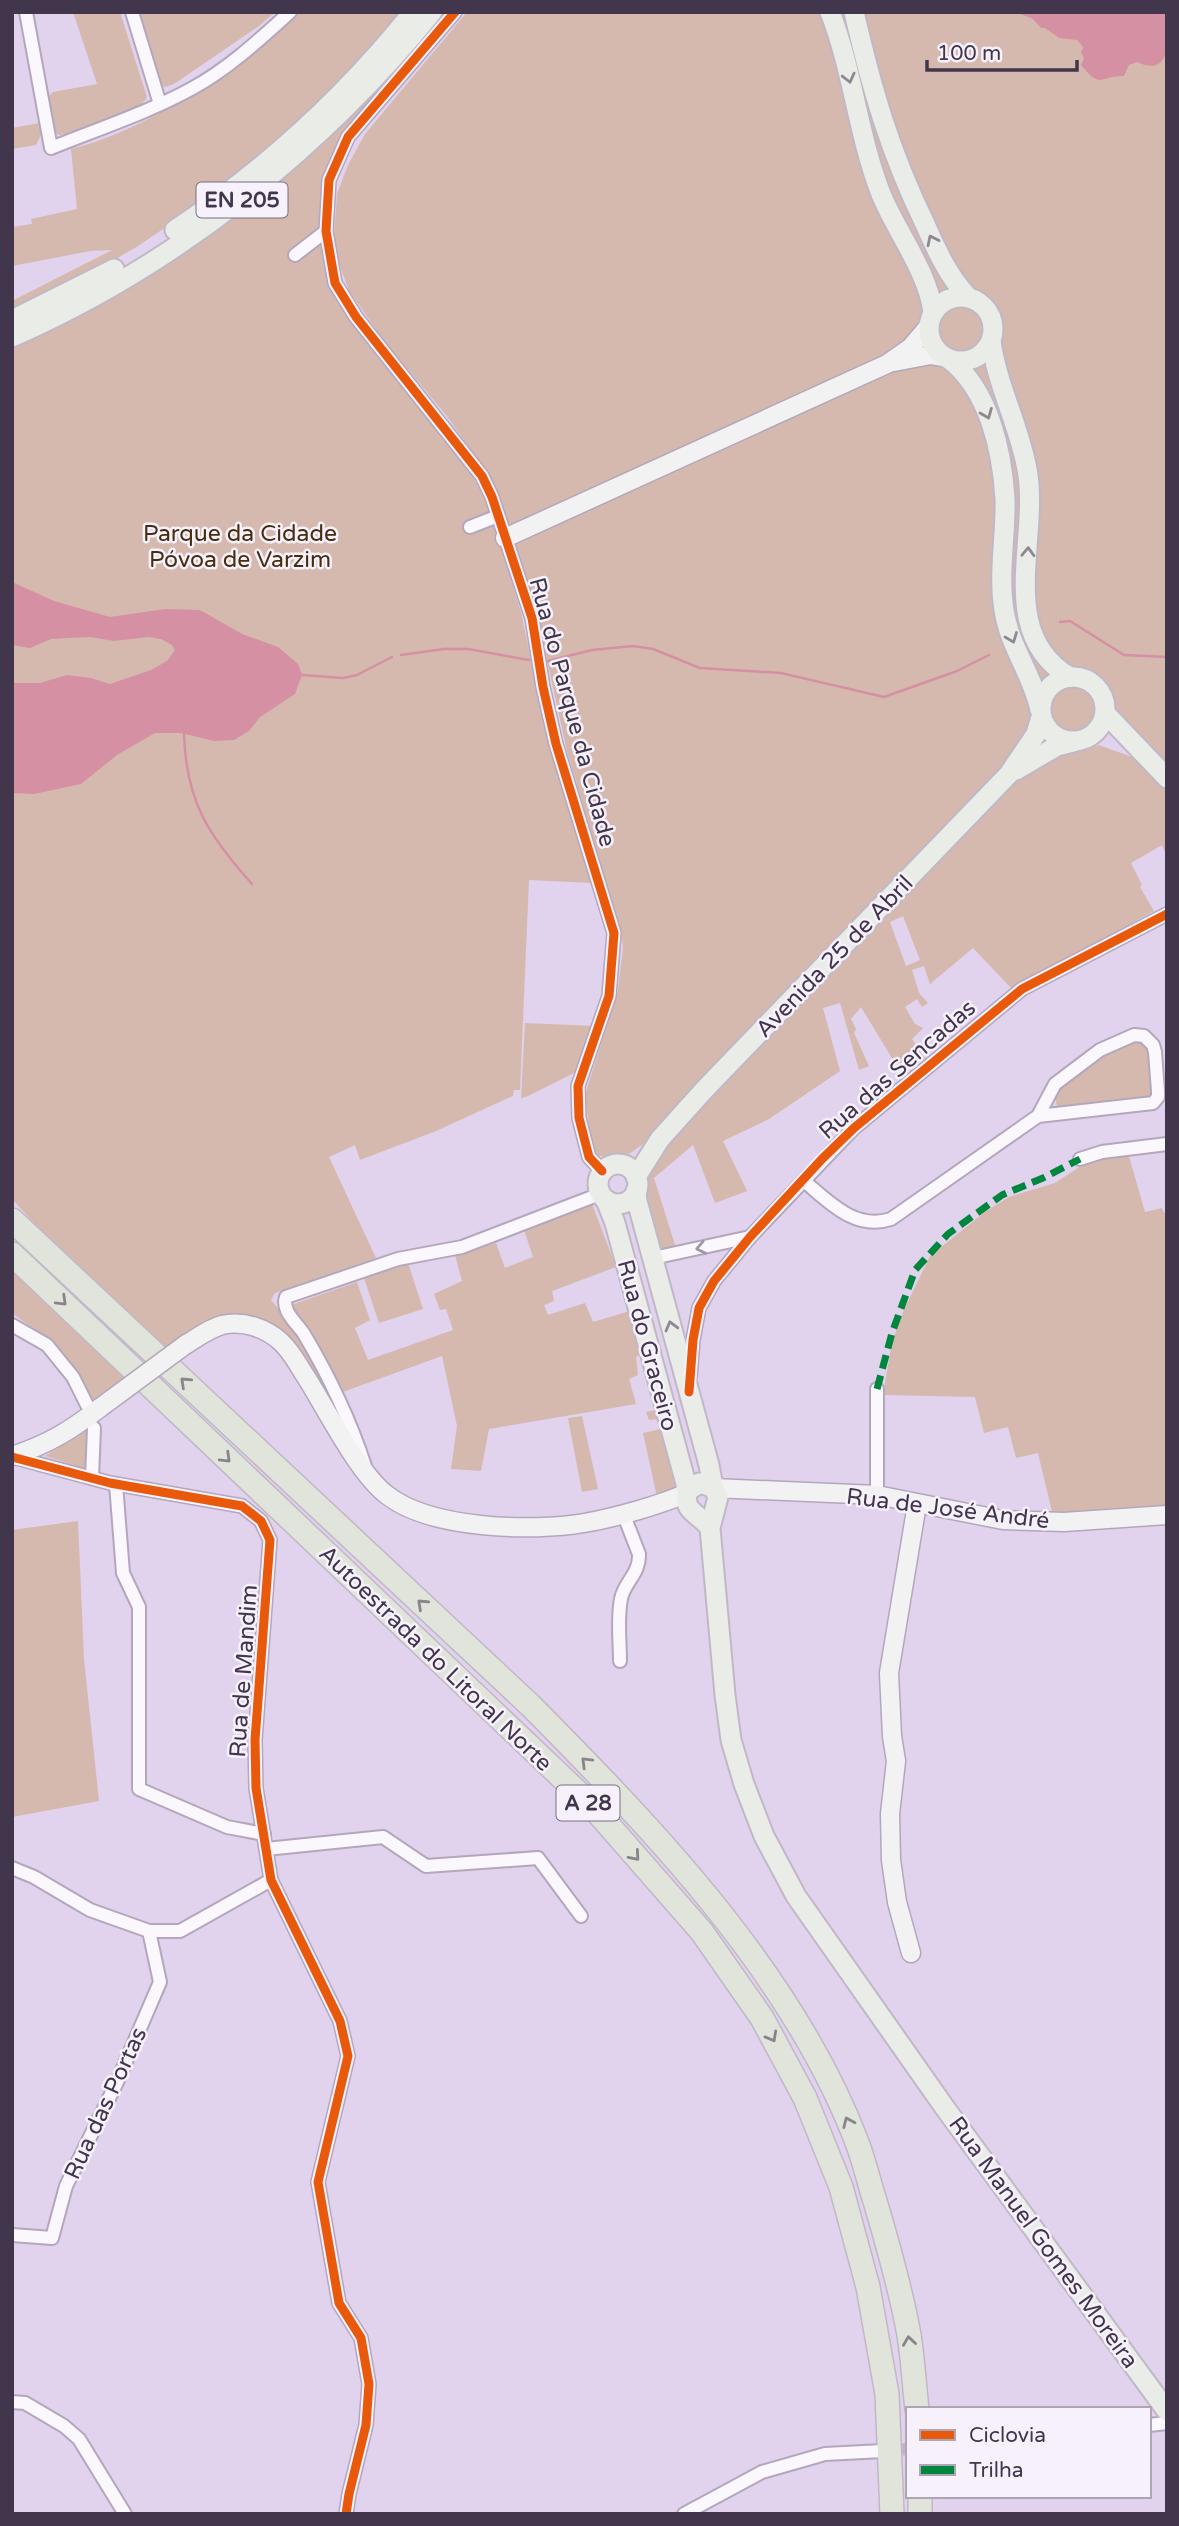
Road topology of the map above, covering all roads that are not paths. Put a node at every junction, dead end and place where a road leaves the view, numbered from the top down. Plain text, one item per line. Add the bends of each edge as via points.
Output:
1 (26, 12) edge
2 (132, 12) edge
3 (290, 12) edge
4 (413, 12) edge
5 (432, 12) edge
6 (455, 12) edge
7 (830, 12) edge
8 (854, 12) edge
9 (160, 104) junction
10 (326, 231) junction
11 (295, 255) dead end
12 (968, 297) junction
13 (12, 320) edge
14 (931, 320) junction
15 (12, 337) edge
16 (991, 341) junction
17 (947, 358) junction
18 (887, 363) junction
19 (498, 516) junction
20 (470, 527) dead end
21 (506, 538) junction
22 (1070, 677) junction
23 (1105, 713) junction
24 (1041, 714) junction
25 (1082, 739) junction
26 (1138, 750) junction
27 (1009, 775) junction
28 (1167, 778) edge
29 (1167, 914) edge
30 (1038, 1116) junction
31 (660, 1139) junction
32 (1167, 1144) edge
33 (1080, 1159) dead end
34 (611, 1167) junction
35 (804, 1181) junction
36 (636, 1184) junction
37 (603, 1197) junction
38 (12, 1220) edge
39 (750, 1237) junction
40 (12, 1254) edge
41 (653, 1258) junction
42 (12, 1325) edge
43 (877, 1389) dead end
44 (689, 1392) junction
45 (94, 1406) junction
46 (94, 1428) dead end
47 (702, 1436) junction
48 (674, 1444) junction
49 (12, 1456) edge
50 (368, 1476) junction
51 (92, 1478) junction
52 (116, 1484) junction
53 (877, 1495) junction
54 (701, 1498) junction
55 (916, 1504) junction
56 (623, 1513) junction
57 (1167, 1515) edge
58 (620, 1661) dead end
59 (264, 1833) junction
60 (266, 1849) junction
61 (12, 1868) edge
62 (271, 1880) junction
63 (581, 1916) dead end
64 (149, 1931) junction
65 (911, 1953) dead end
66 (12, 2235) edge
67 (12, 2402) edge
68 (917, 2407) edge
69 (1167, 2411) edge
70 (883, 2451) tunnel mouth
71 (125, 2514) edge
72 (346, 2514) edge
73 (684, 2514) edge
74 (892, 2514) edge

1 - 9 street via 51,148
2 - 9 street
3 - 9 street via 253,46 193,88
4 - 13 main road, EN 205 via 312,123 220,200 127,262
5 - 15 main road, EN 205 via 321,133 229,211 132,274
6 - 10 street, Rua do Parque da Cidade via 348,137 329,180
7 -> 14 main road via 868,157 928,290
12 -> 8 main road via 942,261 891,149
10 - 11 street
10 - 19 street, Rua do Parque da Cidade via 335,283 356,317 482,476
12 - 14 main road via 948,299
12 - 16 main road via 987,309 992,319
14 - 17 main road via 933,345
14 - 18 street via 910,348
16 - 17 main road via 969,360
22 -> 16 main road via 1045,658 1029,625 1028,471
17 - 18 street via 931,355
17 -> 24 main road via 963,370 975,388 996,441 1005,499 1004,612 1037,692
18 - 21 street
19 - 20 street
19 - 21 street, Rua do Parque da Cidade
21 - 34 street, Rua do Parque da Cidade via 532,618 556,744 614,933 609,996 578,1086 579,1118 589,1157
22 - 23 main road via 1094,685 1101,693
22 - 24 main road, Avenida 25 de Abril via 1052,685 1042,701
23 - 25 main road via 1097,730
23 - 26 main road
24 - 25 main road via 1049,732 1064,741
24 - 27 main road, Avenida 25 de Abril via 1036,734
25 - 26 main road
25 - 27 main road, Avenida 25 de Abril via 1058,746
26 - 28 main road
27 - 31 main road, Avenida 25 de Abril
29 - 35 street, Rua das Sencadas via 1022,989 854,1128
30 - 30 street via 1153,1103 1158,1097 1153,1045 1135,1035 1100,1050 1055,1084
30 - 35 street via 887,1221 872,1222 843,1213
31 - 34 main road, Avenida 25 de Abril
31 - 36 main road, Avenida 25 de Abril
32 - 33 street
34 - 36 main road via 630,1168
34 - 37 main road via 597,1182
35 - 39 street, Rua das Sencadas
36 - 37 main road via 624,1203
36 - 41 main road
37 - 48 main road, Rua do Graceiro via 615,1223
37 - 50 street via 462,1247 408,1257 286,1297 285,1308 348,1418
68 -> 38 highway, Autoestrada do Litoral Norte / A 28 via 909,2335 892,2259 858,2145 795,2017 743,1943 605,1780 531,1706
39 -> 41 street
39 - 44 street, Rua das Sencadas via 714,1281 699,1308
40 -> 74 highway, Autoestrada do Litoral Norte / A 28 via 591,1805 702,1931 768,2030 805,2098 841,2187 868,2287 887,2394
44 -> 41 main road
42 - 45 street via 47,1345
43 - 53 street
44 - 47 main road
45 - 49 street via 70,1431 42,1447
45 - 50 street, bridge via 206,1331 229,1324 257,1327 274,1336 292,1356
46 - 51 street
47 - 48 main road via 686,1430
47 - 54 main road
48 - 54 main road, Rua do Graceiro
49 - 51 street, Rua de Mandim
50 - 56 street via 405,1506 466,1523 554,1527
51 - 52 street, Rua de Mandim
52 - 59 street via 122,1573 139,1607 139,1789 227,1827
52 - 59 street, Rua de Mandim via 242,1506 261,1521 270,1540 255,1740 256,1788
53 - 54 street, Rua de José André
53 - 55 street, Rua de José André
54 - 56 street
54 - 69 main road, Rua Manuel Gomes Moreira via 731,1740 764,1836 796,1896
55 - 57 street, Rua de José André via 1003,1520 1064,1522
55 - 65 street via 889,1673 896,1761 891,1860
56 - 58 street via 639,1561 621,1597
59 - 60 street, Rua de Mandim
60 - 62 street, Rua de Mandim
60 - 63 street via 383,1837 426,1866 538,1858
61 - 64 street via 90,1910
62 - 64 street via 180,1931
62 - 72 street, Rua de Mandim via 340,2021 348,2056 318,2182 339,2303 361,2338 369,2384 366,2425
64 - 66 street, Rua das Portas via 159,1982 66,2186 52,2238
67 - 71 street via 25,2403 79,2439
70 - 73 street via 825,2454 762,2472

